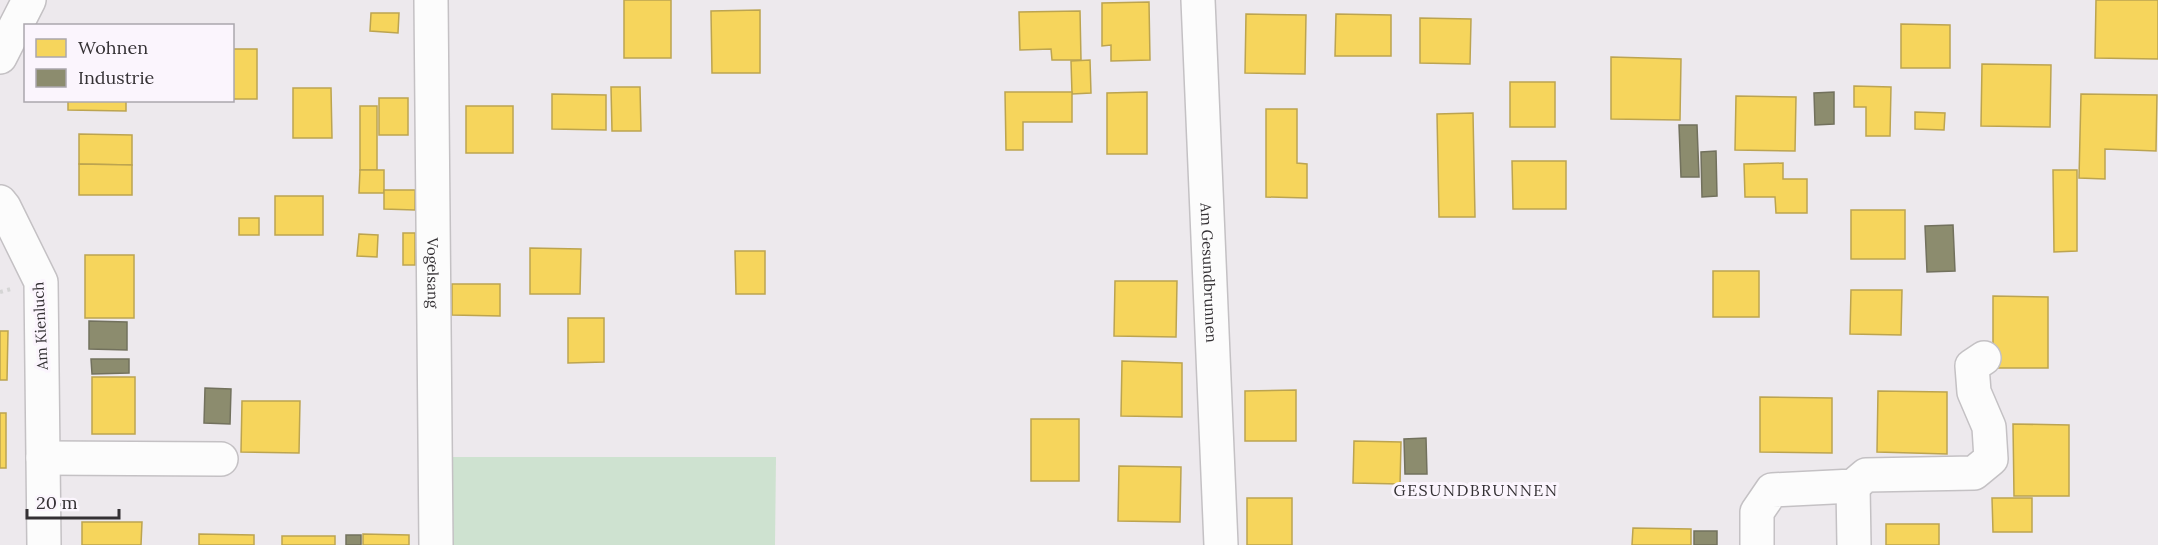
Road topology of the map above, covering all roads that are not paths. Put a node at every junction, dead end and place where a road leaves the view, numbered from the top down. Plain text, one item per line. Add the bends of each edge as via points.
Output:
1 (29, 0) edge
2 (431, 0) edge
3 (1198, 0) edge
4 (0, 57) edge
5 (0, 202) edge
6 (1984, 358) dead end
7 (43, 458) junction
8 (221, 459) dead end
9 (1854, 486) junction
10 (44, 545) edge
11 (436, 545) edge
12 (1221, 545) edge
13 (1757, 545) edge
14 (1854, 545) edge

1 - 4 street
2 - 11 street, Vogelsang
3 - 12 street, Am Gesundbrunnen
5 - 7 street, Am Kienluch via 41,282
6 - 9 street via 1972,366 1974,392 1989,427 1991,459 1974,473 1866,475
7 - 8 street
7 - 10 street, Am Kienluch
9 - 13 street via 1772,490 1758,512
9 - 14 street

